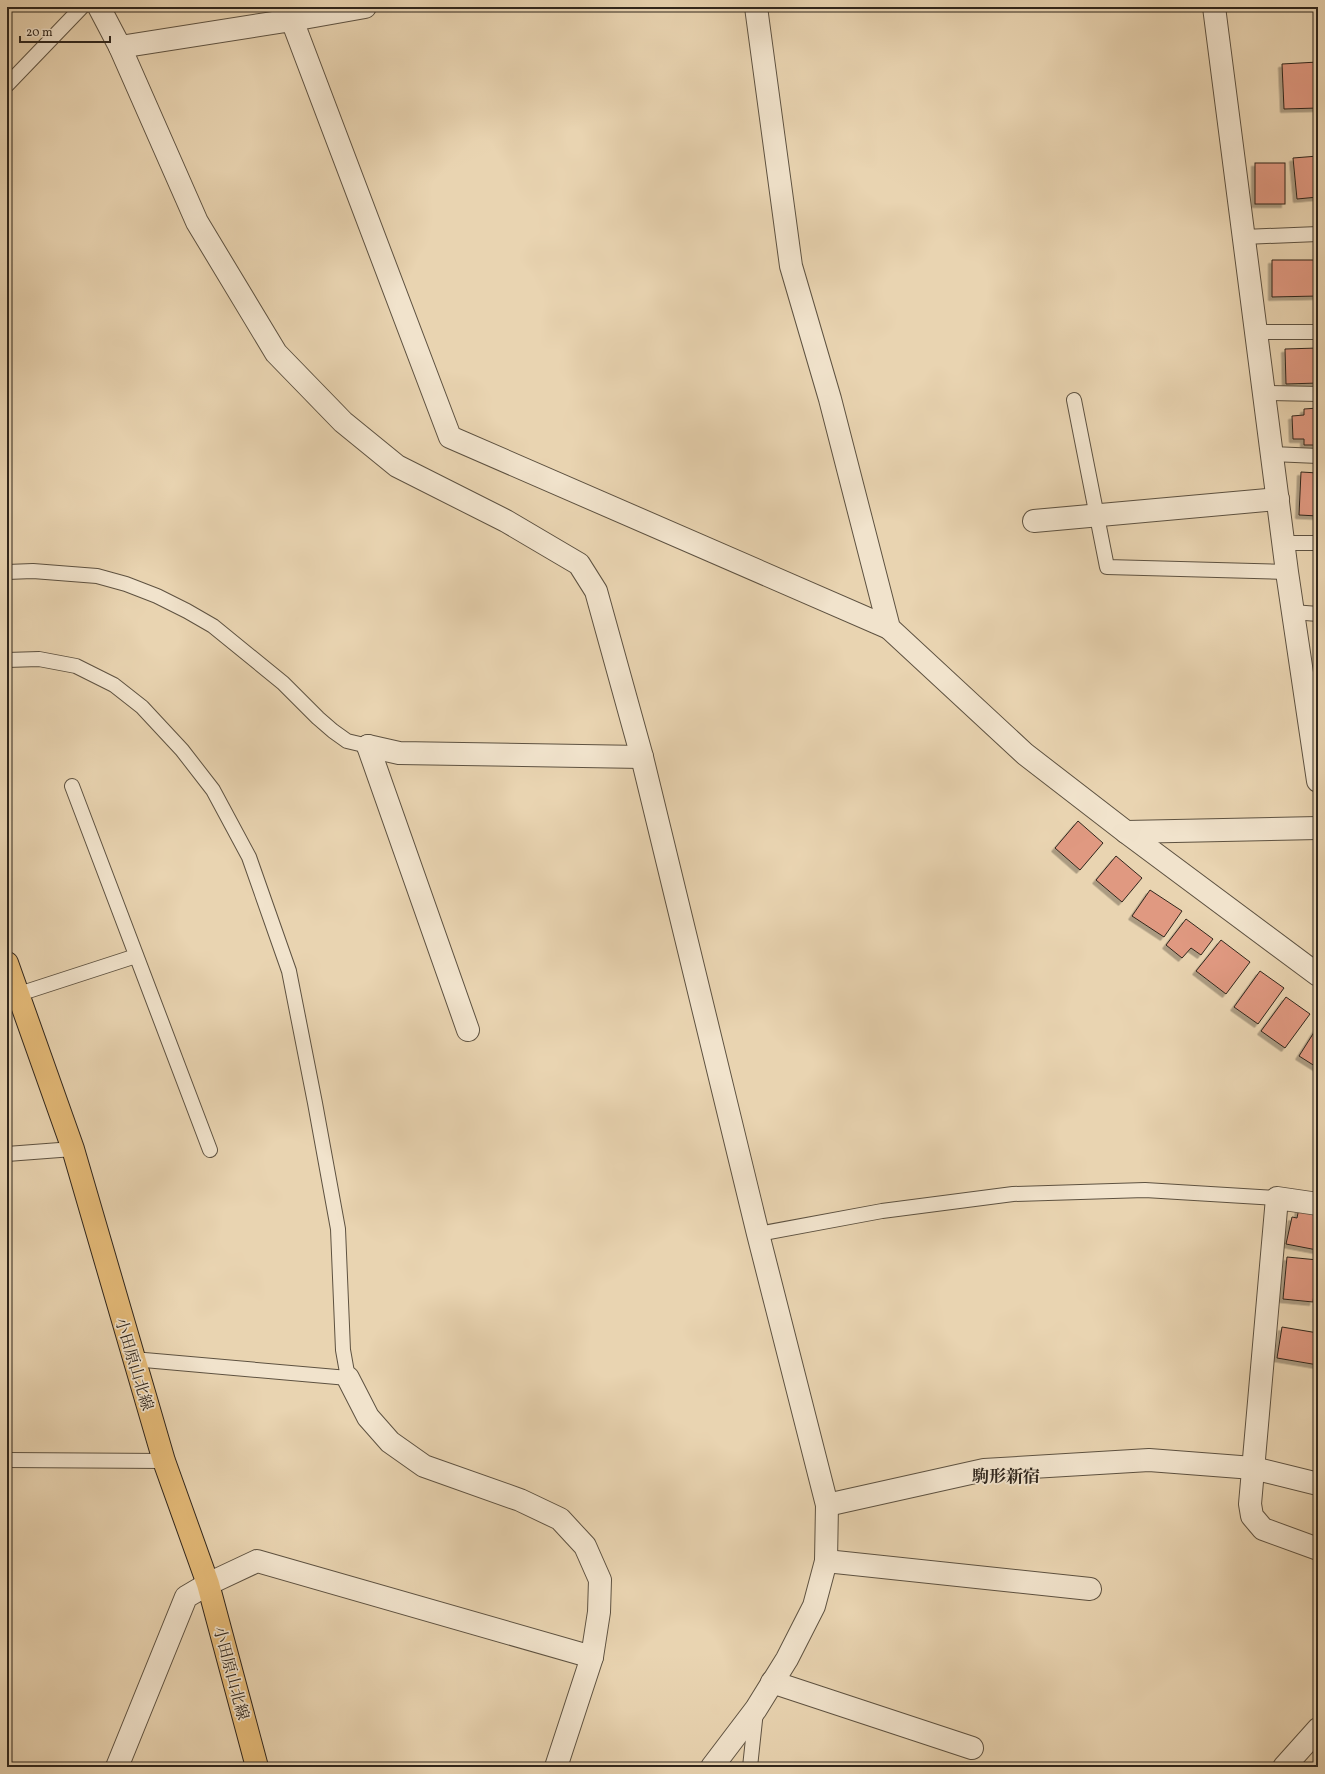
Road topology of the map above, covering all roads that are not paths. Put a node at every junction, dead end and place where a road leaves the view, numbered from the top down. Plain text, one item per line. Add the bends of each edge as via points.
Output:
1 (82, 7) edge
2 (99, 7) edge
3 (365, 7) edge
4 (756, 7) edge
5 (1214, 7) edge
6 (290, 13) edge
7 (120, 47) junction
8 (7, 85) edge
9 (1318, 234) edge
10 (1244, 237) junction
11 (1256, 332) junction
12 (1318, 332) edge
13 (1264, 393) junction
14 (1318, 394) edge
15 (1074, 400) dead end
16 (1272, 454) junction
17 (1318, 456) edge
18 (1278, 500) junction
19 (1097, 516) junction
20 (1034, 521) dead end
21 (1284, 543) junction
22 (1318, 543) edge
23 (7, 572) edge
24 (1287, 572) junction
25 (1293, 612) junction
26 (1318, 614) edge
27 (889, 628) junction
28 (7, 660) edge
29 (368, 746) junction
30 (642, 757) junction
31 (1318, 781) edge
32 (72, 786) dead end
33 (1318, 828) edge
34 (1126, 832) junction
35 (136, 956) junction
36 (7, 963) edge
37 (1318, 975) edge
38 (19, 994) junction
39 (468, 1030) dead end
40 (73, 1149) junction
41 (210, 1150) dead end
42 (7, 1154) edge
43 (1277, 1198) junction
44 (1318, 1204) edge
45 (758, 1234) junction
46 (133, 1359) junction
47 (348, 1378) junction
48 (7, 1460) edge
49 (164, 1460) junction
50 (1253, 1468) junction
51 (1318, 1484) edge
52 (827, 1505) junction
53 (1318, 1549) edge
54 (826, 1561) junction
55 (208, 1584) junction
56 (1090, 1590) dead end
57 (592, 1657) junction
58 (772, 1682) junction
59 (756, 1709) junction
60 (1318, 1729) edge
61 (972, 1748) dead end
62 (116, 1767) edge
63 (257, 1767) edge
64 (556, 1767) edge
65 (712, 1767) edge
66 (750, 1767) edge
67 (1284, 1767) edge

1 - 8 lane
2 - 7 street
3 - 6 street
4 - 27 street via 791,266 830,399
5 - 10 street
6 - 7 street
6 - 27 street via 450,437
7 - 30 street via 197,222 276,354 343,422 397,466 506,521 579,564 596,591
9 - 10 lane
10 - 11 street
11 - 12 lane
11 - 13 street
13 - 14 lane
13 - 16 street
15 - 19 lane
16 - 17 lane
16 - 18 street
18 - 19 street
18 - 21 street
19 - 20 street
19 - 24 lane via 1107,567
21 - 22 lane
21 - 24 street
23 - 29 lane via 33,571 97,576 163,599 213,626 283,684 333,731 347,741
24 - 25 street
25 - 26 lane
25 - 31 street
27 - 34 street via 1025,754
28 - 47 lane via 39,659 76,666 114,685 136,703 182,750 213,790 249,857 289,971 315,1103 338,1229 343,1350
29 - 30 street via 399,753
29 - 39 street
30 - 45 street
32 - 35 lane
33 - 34 street
34 - 37 street
35 - 38 lane
35 - 41 lane
36 - 38 main road, 小田原山北線
38 - 40 main road, 小田原山北線
40 - 42 lane
40 - 46 main road, 小田原山北線
43 - 44 street
43 - 45 lane via 1145,1190 1013,1194 882,1211
43 - 50 street
45 - 52 street
46 - 47 lane
46 - 49 main road, 小田原山北線
47 - 57 street via 368,1417 390,1442 424,1466 520,1500 554,1515 585,1546 600,1580
48 - 49 lane
49 - 55 main road, 小田原山北線
50 - 51 street
50 - 52 street via 1149,1460 984,1470
50 - 53 street via 1250,1504 1252,1516 1263,1529
52 - 54 street
54 - 56 street
54 - 58 street via 814,1606
55 - 57 street via 257,1561
55 - 62 street via 186,1597
55 - 63 main road, 小田原山北線
57 - 64 street
58 - 59 street
58 - 61 street
59 - 65 street
59 - 66 lane
60 - 67 street

